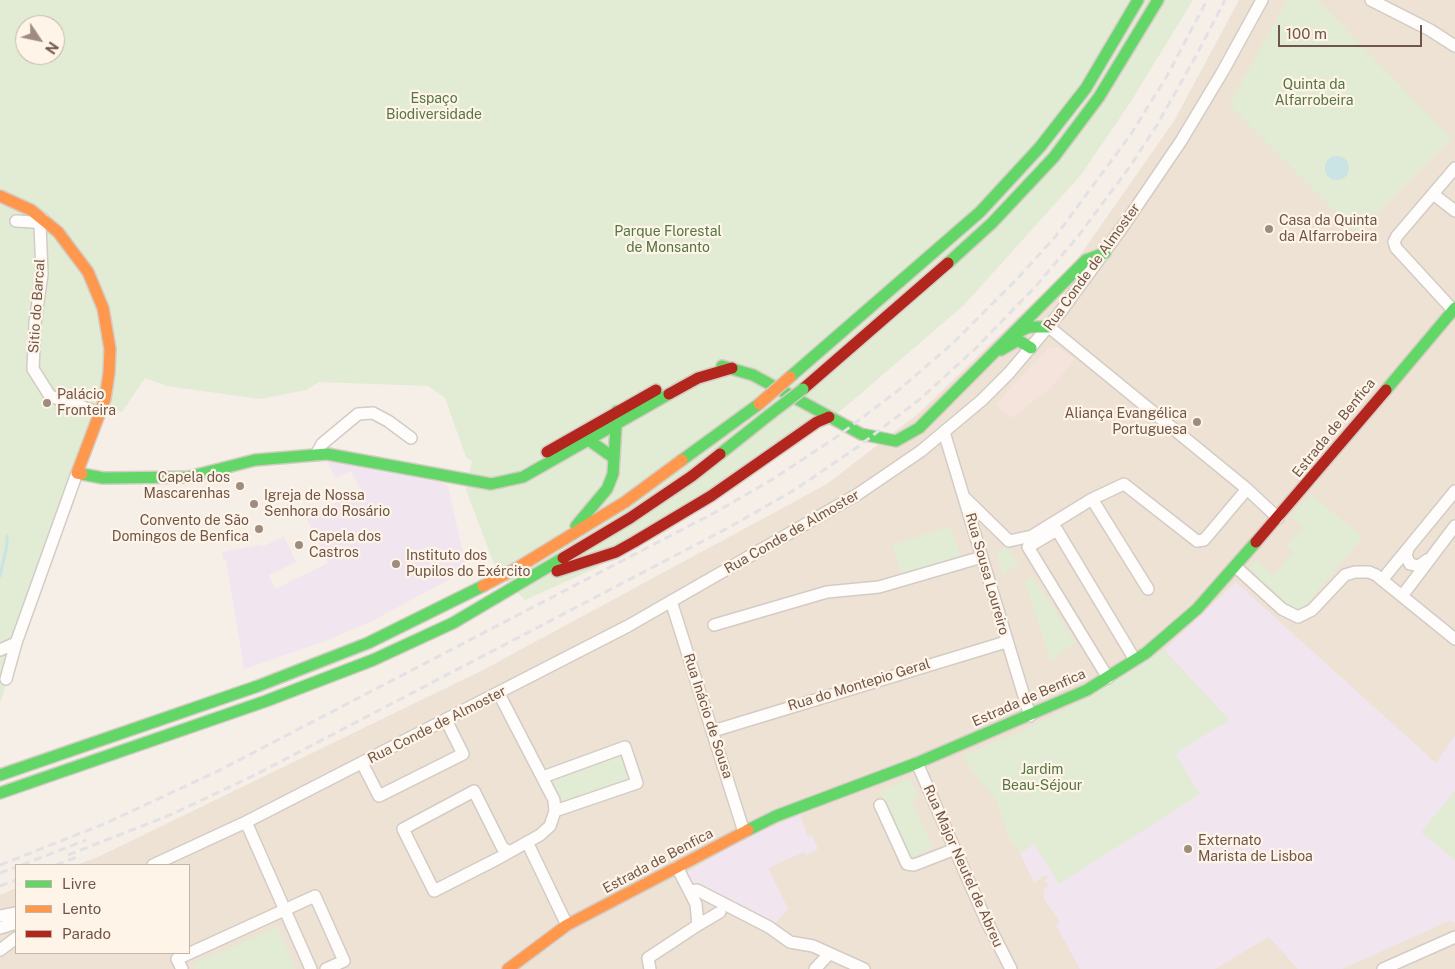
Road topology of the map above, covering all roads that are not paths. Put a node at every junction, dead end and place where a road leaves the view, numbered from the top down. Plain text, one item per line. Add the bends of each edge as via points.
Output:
1 (1138, 0) edge
2 (1158, 0) edge
3 (1262, 0) edge
4 (1371, 0) edge
5 (1455, 46) edge
6 (1455, 168) edge
7 (1433, 194) junction
8 (0, 196) edge
9 (1455, 211) edge
10 (16, 221) dead end
11 (42, 222) junction
12 (1105, 253) junction
13 (1454, 309) edge
14 (1049, 327) junction
15 (1010, 336) junction
16 (1031, 348) junction
17 (991, 356) junction
18 (732, 368) junction
19 (617, 411) junction
20 (100, 413) junction
21 (829, 417) junction
22 (616, 425) junction
23 (944, 432) junction
24 (411, 438) dead end
25 (590, 441) junction
26 (316, 455) junction
27 (614, 458) junction
28 (77, 473) junction
29 (491, 484) junction
30 (1251, 492) junction
31 (1455, 492) edge
32 (965, 498) junction
33 (1092, 499) junction
34 (1292, 502) junction
35 (1278, 518) junction
36 (1455, 526) edge
37 (565, 539) junction
38 (1411, 546) junction
39 (982, 557) junction
40 (1428, 560) junction
41 (1236, 566) junction
42 (1382, 580) junction
43 (524, 582) junction
44 (1148, 589) dead end
45 (1402, 596) junction
46 (672, 601) junction
47 (714, 625) dead end
48 (1455, 639) edge
49 (1006, 642) junction
50 (16, 643) junction
51 (0, 650) edge
52 (1135, 660) junction
53 (1108, 678) junction
54 (6, 679) dead end
55 (500, 694) junction
56 (1030, 716) junction
57 (446, 720) junction
58 (713, 730) junction
59 (362, 763) junction
60 (917, 763) junction
61 (0, 775) edge
62 (543, 777) junction
63 (0, 794) edge
64 (880, 805) dead end
65 (555, 811) junction
66 (246, 822) junction
67 (744, 832) junction
68 (527, 842) junction
69 (955, 850) junction
70 (508, 851) junction
71 (155, 864) edge
72 (679, 872) junction
73 (690, 891) junction
74 (284, 910) junction
75 (720, 912) dead end
76 (15, 913) edge
77 (0, 916) edge
78 (15, 923) edge
79 (698, 924) junction
80 (567, 926) junction
81 (0, 928) edge
82 (1455, 937) edge
83 (15, 939) edge
84 (0, 950) edge
85 (190, 953) edge
86 (188, 954) edge
87 (829, 954) junction
88 (649, 963) edge
89 (182, 969) edge
90 (311, 969) edge
91 (326, 969) edge
92 (508, 969) edge
93 (815, 969) edge
94 (864, 969) edge
95 (1011, 969) edge
96 (1383, 969) edge

1 - 37 main road, bridge via 1086,88 1040,147 980,212 760,404 625,502
2 - 43 main road, bridge via 1099,98 1054,157 951,261 803,389 692,476
3 - 12 street, Rua Conde de Almoster via 1181,141
4 - 5 street
6 - 7 street
7 - 9 street
7 - 13 street via 1397,236 1394,245
8 - 11 main road via 20,205
10 - 11 street
11 - 20 main road via 58,232 78,256 104,308 110,373
11 - 20 street, Sitio do Barcal via 42,274 33,370 50,396
12 - 14 street, Rua Conde de Almoster
12 - 15 main road via 1086,260
13 - 34 main road, Estrada de Benfica
14 - 15 main road via 1029,327
14 - 16 street, Rua Conde de Almoster
14 - 30 street
15 - 17 main road
16 - 17 main road via 1018,340
16 - 23 street, Rua Conde de Almoster via 982,400
17 - 21 main road via 905,438 890,441 875,438
18 - 19 main road via 707,364
18 - 21 main road via 753,375
18 - 22 main road via 698,378
19 - 22 main road
19 - 29 main road
20 - 28 main road
21 - 43 main road via 817,422 711,496 616,552
22 - 25 main road
22 - 27 main road
23 - 32 street, Rua Sousa Loureiro
23 - 46 street, Rua Conde de Almoster via 893,473
24 - 26 street via 373,413 358,414 322,444
25 - 27 main road
25 - 29 main road via 523,477
26 - 28 main road via 255,460 188,477 103,478
26 - 29 main road via 327,454
27 - 37 main road via 613,474 607,489
28 - 50 street
30 - 33 street via 1204,540 1197,541 1124,484
30 - 34 street via 1277,506
30 - 35 street
31 - 38 street
32 - 33 street via 1009,541 1032,536
32 - 39 street, Rua Sousa Loureiro
33 - 44 street
34 - 35 main road, Estrada de Benfica
35 - 41 main road, Estrada de Benfica
36 - 40 street
37 - 61 main road via 445,606 368,643 258,686
38 - 40 street via 1406,556 1410,564 1419,566
38 - 42 street
39 - 47 street via 879,587 827,592
39 - 49 street, Rua Sousa Loureiro
40 - 45 street
41 - 42 street via 1282,609 1298,617 1312,610 1345,575 1369,572
41 - 52 main road, Estrada de Benfica via 1191,615
42 - 45 street
43 - 63 main road via 453,623 373,660 266,702
45 - 48 street
46 - 55 street, Rua Conde de Almoster
46 - 58 street, Rua Inácio de Sousa
49 - 56 street, Rua Sousa Loureiro
49 - 58 street, Rua do Montepio Geral
50 - 51 street
50 - 54 street
52 - 53 main road, Estrada de Benfica
52 - 53 street via 1057,530 1028,547
53 - 56 main road, Estrada de Benfica
55 - 57 street, Rua Conde de Almoster
55 - 62 street
56 - 60 main road, Estrada de Benfica
57 - 59 street, Rua Conde de Almoster
57 - 59 street via 463,754 379,796
58 - 67 street, Rua Inácio de Sousa
59 - 66 street, Rua Conde de Almoster
60 - 67 main road, Estrada de Benfica via 776,816
60 - 69 street, Rua Major Neutel de Abreu
62 - 65 street via 554,800
62 - 65 street via 625,747 637,783
64 - 69 street via 907,864 914,865
65 - 68 street via 547,830
66 - 71 street, Rua Conde de Almoster
66 - 74 street
67 - 72 main road, Estrada de Benfica
68 - 70 street
68 - 80 street
69 - 95 street, Rua Major Neutel de Abreu
70 - 70 street via 502,847 474,791 403,829 434,891
72 - 73 street
72 - 80 main road, Estrada de Benfica
73 - 79 street via 696,904
73 - 87 street via 697,890 769,927 790,942 814,946
74 - 85 street
74 - 90 street
74 - 91 street via 315,896 344,961
75 - 79 street
76 - 77 street
78 - 81 street
79 - 88 street
80 - 92 main road, Estrada de Benfica
82 - 96 street
83 - 84 street
86 - 89 street via 177,959
87 - 93 street
87 - 94 street

